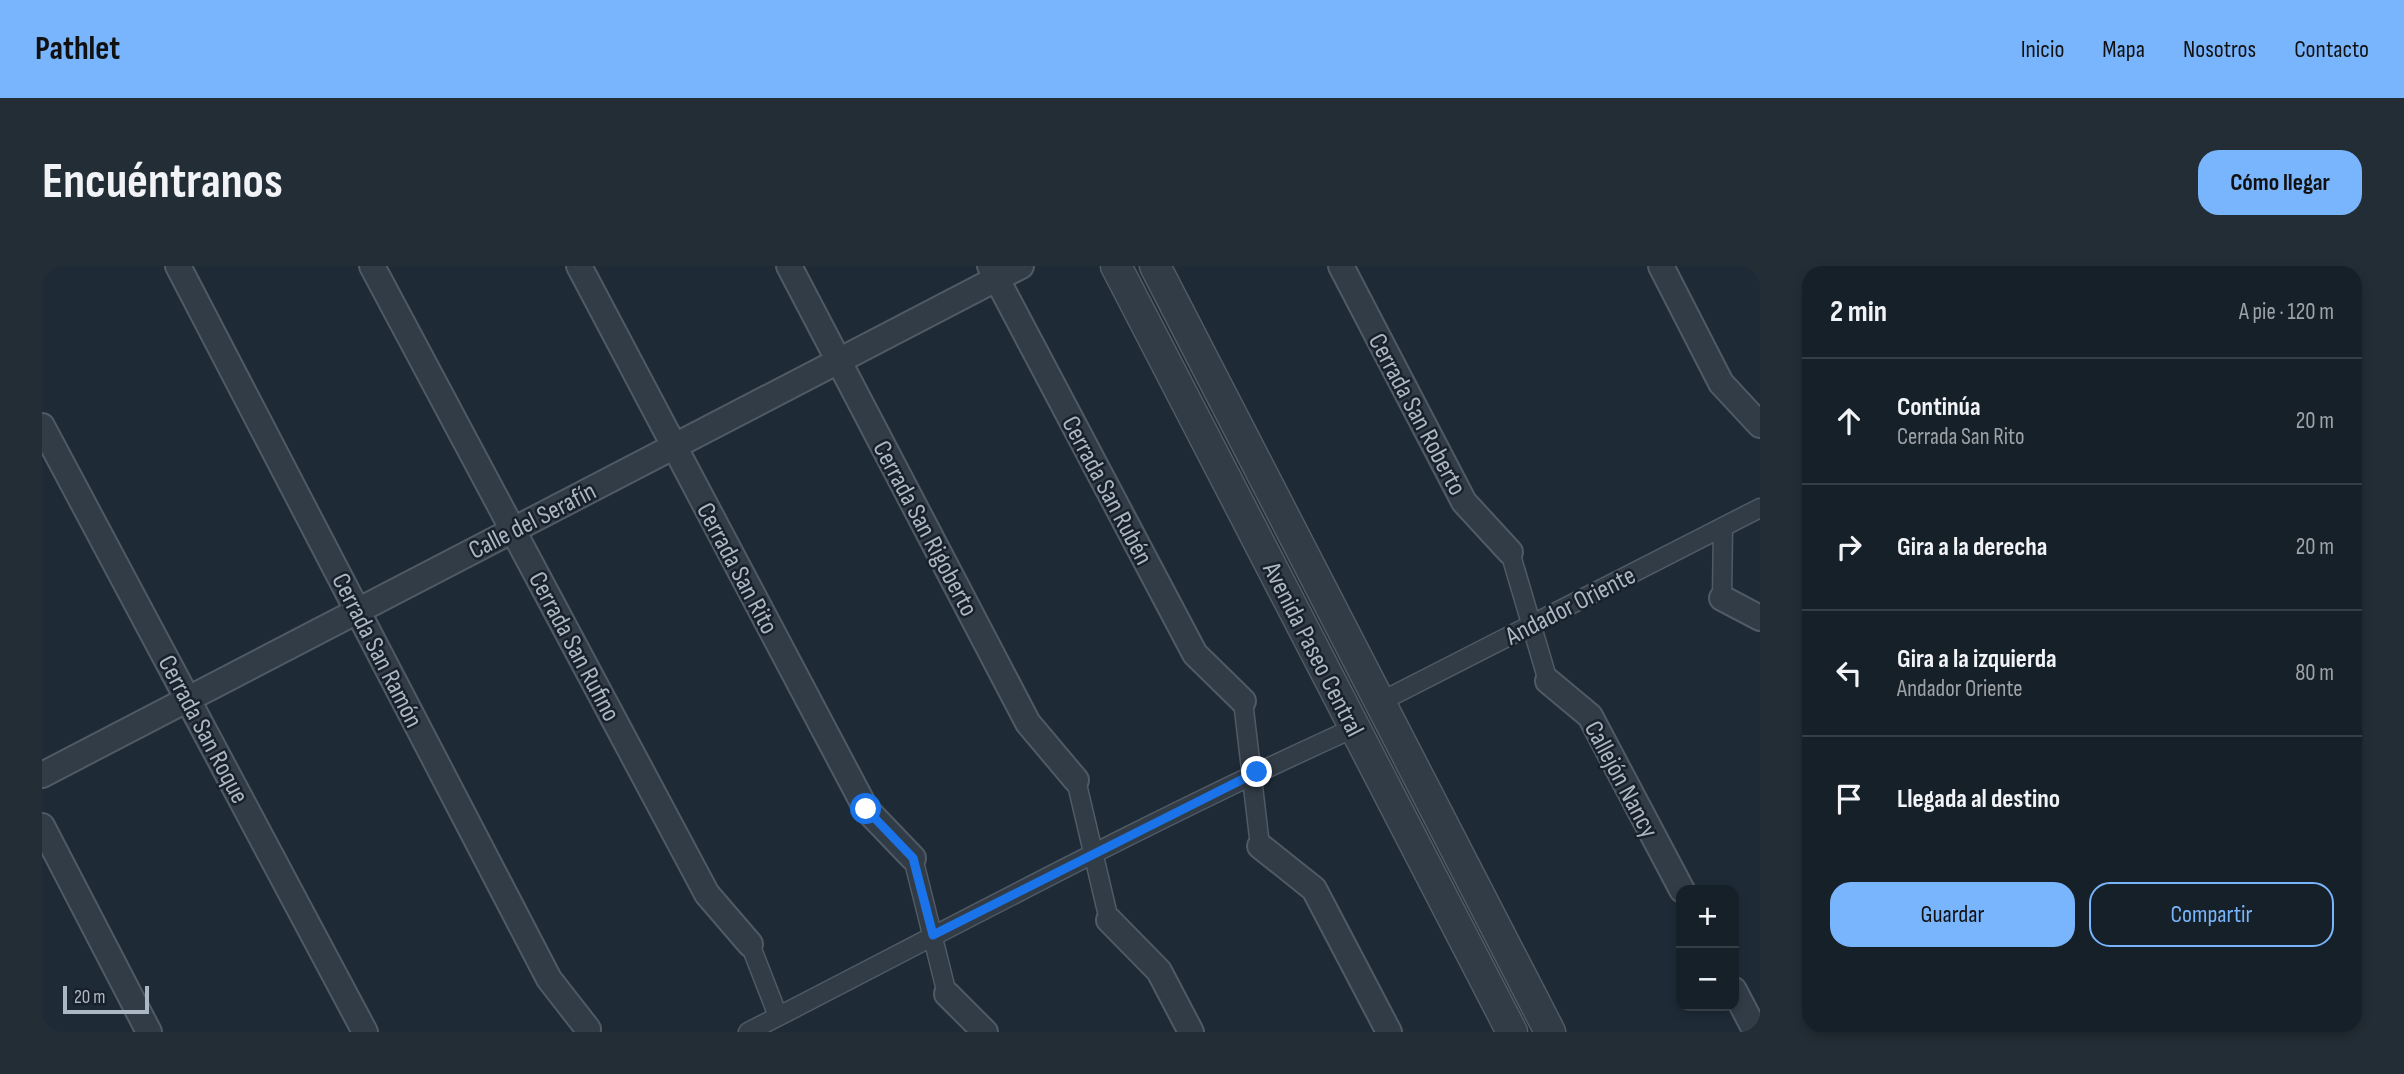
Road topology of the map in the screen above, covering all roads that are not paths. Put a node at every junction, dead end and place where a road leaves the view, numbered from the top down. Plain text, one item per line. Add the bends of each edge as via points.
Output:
1 (178, 266) edge
2 (372, 266) edge
3 (579, 266) edge
4 (789, 266) edge
5 (1021, 266) edge
6 (1116, 266) edge
7 (1155, 266) edge
8 (1340, 266) edge
9 (1661, 266) edge
10 (993, 272) edge
11 (838, 361) junction
12 (1760, 425) edge
13 (42, 426) edge
14 (674, 446) junction
15 (1760, 508) edge
16 (1723, 527) junction
17 (513, 530) junction
18 (1510, 552) joint
19 (1722, 598) joint
20 (357, 611) junction
21 (1760, 618) edge
22 (1532, 624) junction
23 (1548, 681) joint
24 (188, 699) junction
25 (1243, 701) joint
26 (1380, 702) junction
27 (1354, 728) junction
28 (42, 775) edge
29 (1250, 775) junction
30 (1076, 780) joint
31 (42, 826) edge
32 (1260, 846) joint
33 (1092, 854) junction
34 (913, 858) joint
35 (1679, 885) edge
36 (1109, 920) joint
37 (933, 935) junction
38 (750, 944) joint
39 (947, 994) joint
40 (1739, 1000) edge
41 (773, 1023) edge
42 (589, 1030) edge
43 (149, 1032) edge
44 (365, 1032) edge
45 (748, 1032) edge
46 (985, 1032) edge
47 (1191, 1032) edge
48 (1389, 1032) edge
49 (1512, 1032) edge
50 (1550, 1032) edge
51 (1756, 1032) edge

1 - 20 street, Cerrada San Ramón
2 - 17 street, Cerrada San Rufino
3 - 14 street, Cerrada San Rito
4 - 11 street, Cerrada San Rigoberto
5 - 10 street, Calle del Serafín
6 - 27 street, Avenida Paseo Central
7 - 26 street, Avenida Paseo Central
8 - 18 street, Cerrada San Roberto via 1464,502
9 - 12 street via 1721,383
10 - 11 street, Calle del Serafín
10 - 25 street, Cerrada San Rubén via 1195,654
11 - 14 street, Calle del Serafín
11 - 30 street, Cerrada San Rigoberto via 1028,723
13 - 24 street, Cerrada San Roque
14 - 17 street, Calle del Serafín
14 - 34 street, Cerrada San Rito via 866,809
15 - 16 street, Andador Oriente
16 - 19 street
16 - 22 street, Andador Oriente
17 - 20 street, Calle del Serafín
17 - 38 street, Cerrada San Rufino via 706,894
18 - 22 street
19 - 21 street
20 - 24 street, Calle del Serafín
20 - 42 street, Cerrada San Ramón via 549,979
22 - 23 street
22 - 26 street, Andador Oriente
23 - 35 street, Callejón Nancy via 1590,716
24 - 28 street, Calle del Serafín
24 - 44 street, Cerrada San Roque
25 - 29 street
26 - 50 street, Avenida Paseo Central
27 - 29 street
27 - 49 street, Avenida Paseo Central
29 - 32 street
29 - 33 street
30 - 33 street
31 - 43 street
32 - 48 street via 1314,890
33 - 36 street
33 - 37 street
34 - 37 street
36 - 47 street via 1159,971
37 - 39 street
37 - 41 street
38 - 41 street
39 - 46 street
40 - 51 street
41 - 45 street

